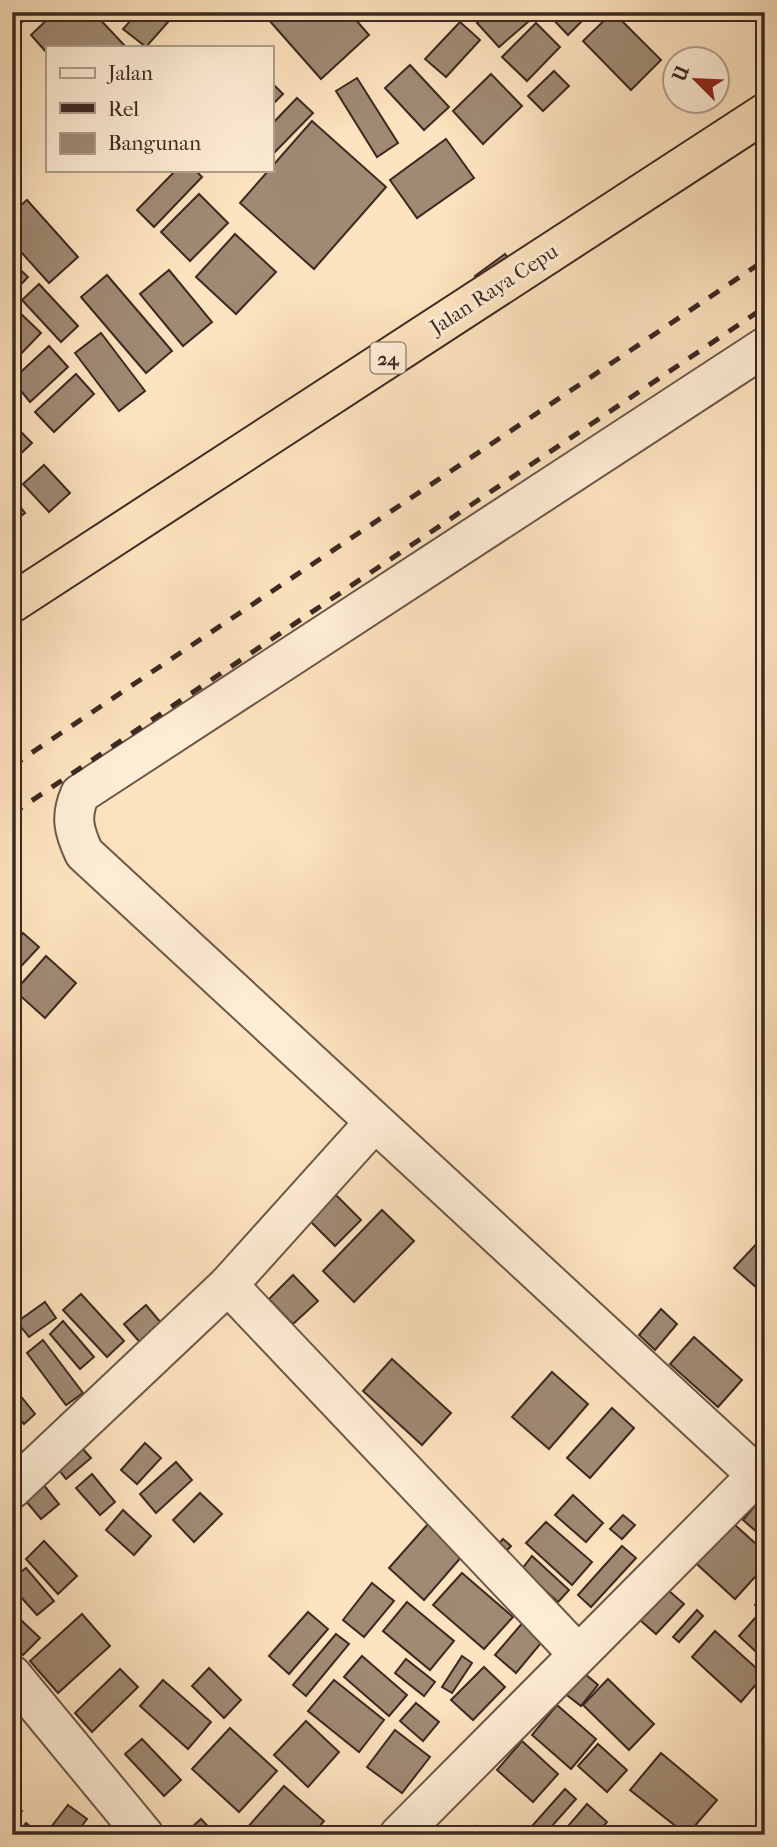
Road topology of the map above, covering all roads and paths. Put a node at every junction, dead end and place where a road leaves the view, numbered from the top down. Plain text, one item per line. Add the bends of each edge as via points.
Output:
1 (765, 113) edge
2 (765, 347) edge
3 (12, 603) edge
4 (373, 1124) junction
5 (228, 1285) junction
6 (761, 1471) edge
7 (12, 1489) edge
8 (578, 1654) junction
9 (12, 1675) edge
10 (144, 1835) edge
11 (399, 1835) edge

1 - 3 highway, Jalan Raya Cepu / 24
2 - 4 street via 80,794 73,811 84,853
4 - 5 street
4 - 6 street
5 - 7 street
5 - 8 street
6 - 8 street
8 - 11 street
9 - 10 street

